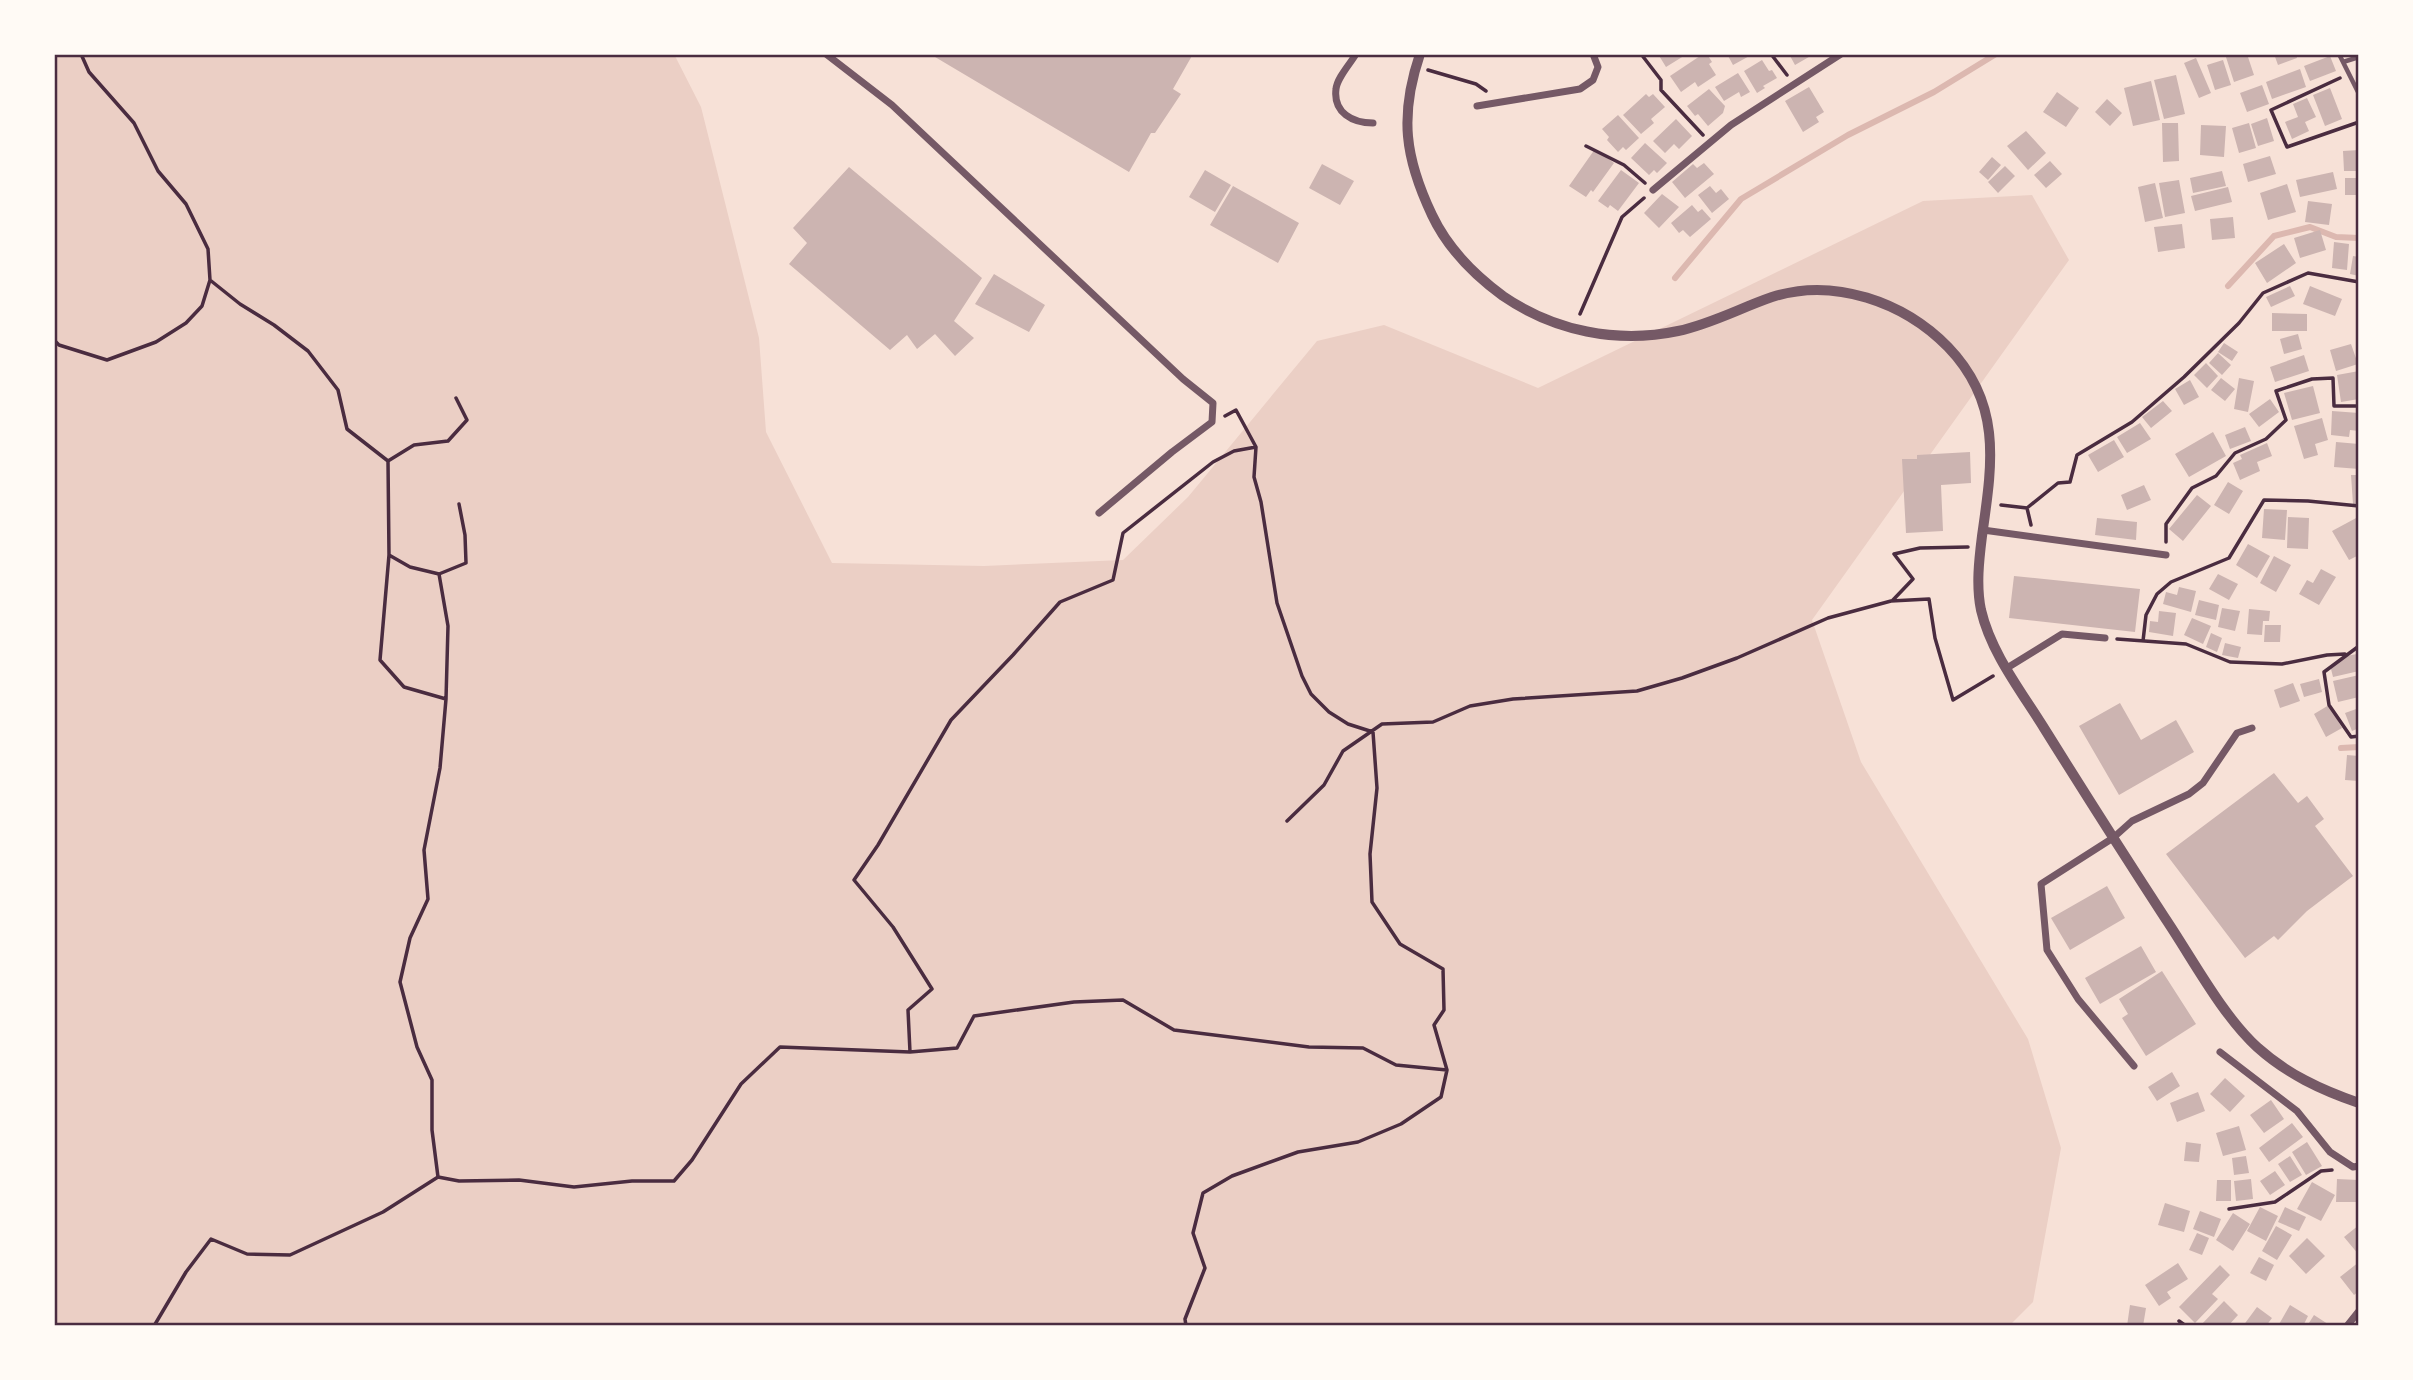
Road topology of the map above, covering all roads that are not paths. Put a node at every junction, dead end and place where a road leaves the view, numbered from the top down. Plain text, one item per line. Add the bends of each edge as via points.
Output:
1 (826, 54) edge
2 (1356, 54) edge
3 (1420, 54) edge
4 (1593, 54) edge
5 (1841, 54) edge
6 (2339, 54) edge
7 (2359, 57) edge
8 (2343, 62) junction
9 (2359, 94) edge
10 (1477, 106) dead end
11 (1373, 123) dead end
12 (1653, 190) road end
13 (1098, 513) dead end
14 (1983, 530) junction
15 (2166, 555) road end
16 (2105, 638) road end
17 (2007, 668) junction
18 (2252, 728) dead end
19 (2113, 838) junction
20 (2220, 1052) dead end
21 (2134, 1066) dead end
22 (2359, 1103) edge
23 (2356, 1166) edge
24 (2359, 1311) edge
25 (2347, 1326) edge

1 - 13 street via 892,105 1213,403 1212,422
2 - 11 street via 1335,87 1337,102 1357,123
3 - 14 street via 1410,90 1410,160 1437,226 1460,259 1494,289 1541,318 1575,330 1621,336 1662,334 1775,296 1810,291 1849,293 1880,302 1922,324 1950,349 1972,381 1989,427 1992,457
4 - 10 street via 1598,67 1593,80 1580,89
5 - 12 street via 1709,142
6 - 8 lane
7 - 8 lane
8 - 9 lane
14 - 15 street
14 - 17 street via 1980,606 1987,631
16 - 17 street via 2062,634
17 - 19 street
18 - 19 street via 2237,733 2203,783 2132,821
19 - 21 street via 2042,884 2047,950 2078,999
19 - 22 street via 2228,1013 2256,1046 2321,1090
20 - 23 street via 2297,1111 2330,1152
24 - 25 street

